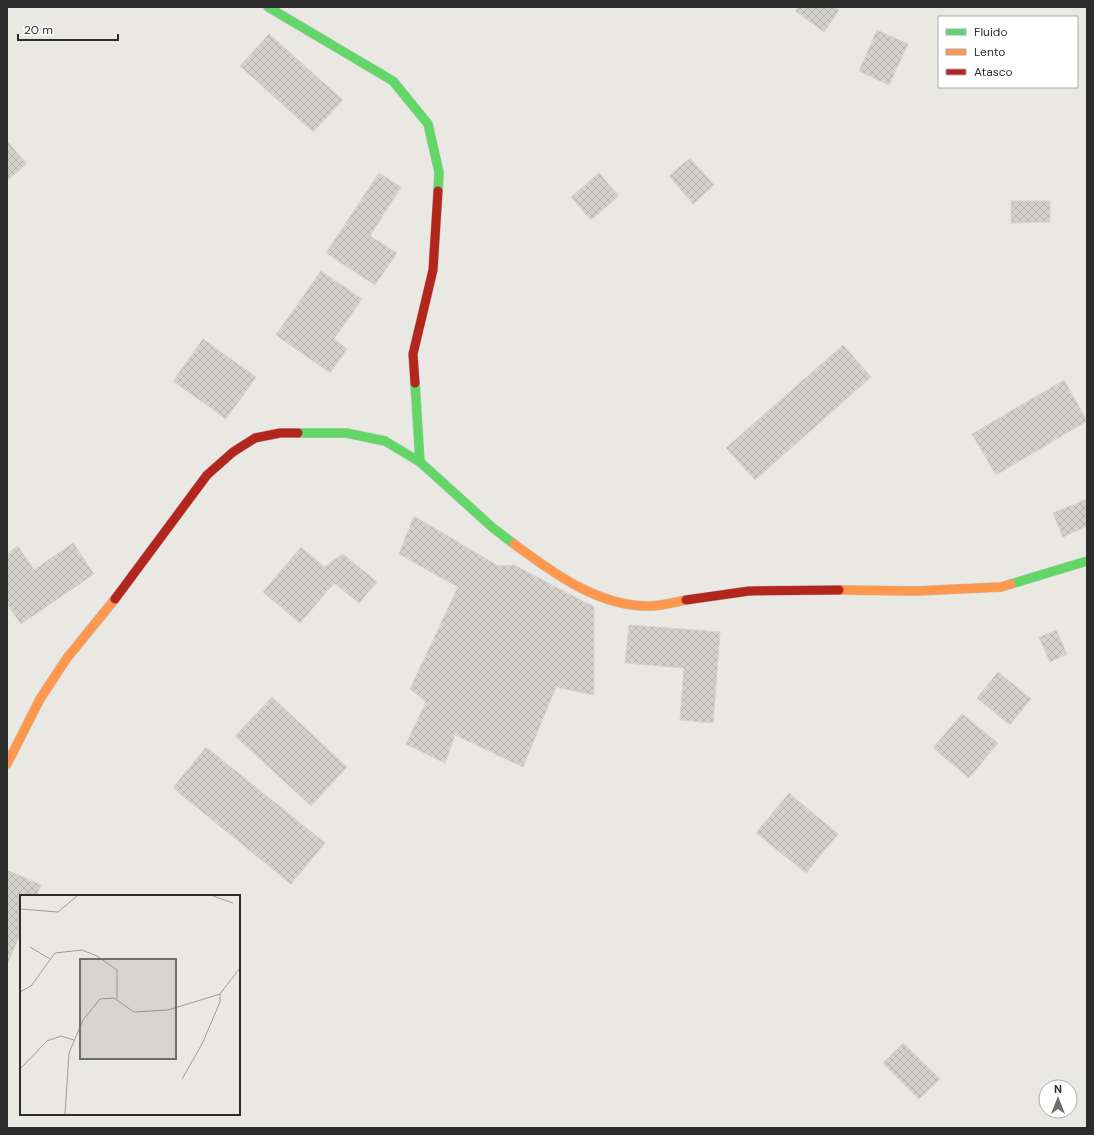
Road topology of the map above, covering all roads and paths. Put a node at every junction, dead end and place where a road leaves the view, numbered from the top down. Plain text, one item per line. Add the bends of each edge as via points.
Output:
1 (268, 7) edge
2 (420, 462) junction
3 (1087, 561) edge
4 (7, 764) edge

1 - 2 street via 393,81 428,124 439,172 433,270 413,354
2 - 3 street via 493,528 537,562 575,585 613,602 650,606 749,591 802,589 916,591 1001,588
2 - 4 street via 385,441 346,433 280,433 255,438 233,452 207,475 106,611 67,658 40,699

